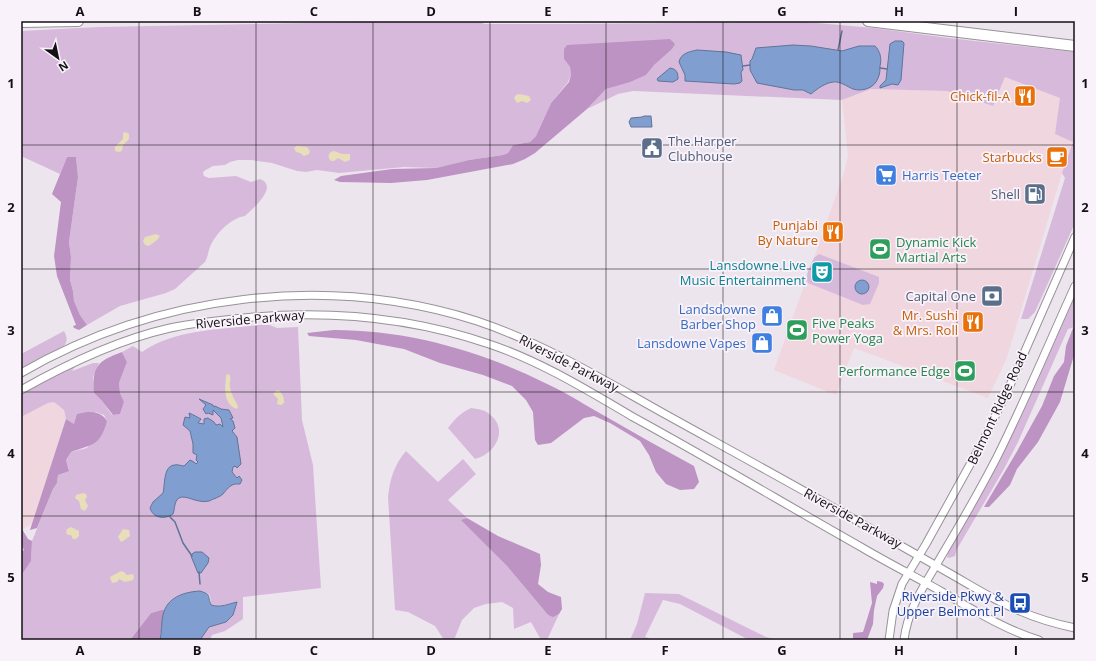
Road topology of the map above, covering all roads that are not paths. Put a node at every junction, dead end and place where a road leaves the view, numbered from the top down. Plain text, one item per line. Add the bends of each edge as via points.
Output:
1 (78, 21) edge
2 (868, 21) edge
3 (21, 22) edge
4 (1073, 44) edge
5 (1075, 237) edge
6 (1075, 286) edge
7 (21, 373) edge
8 (21, 390) edge
9 (919, 556) junction
10 (936, 565) junction
11 (908, 574) junction
12 (924, 582) junction
13 (1075, 628) edge
14 (889, 640) edge
15 (904, 640) edge
16 (1039, 640) edge

1 - 3 highway
2 - 4 highway
5 - 9 main road, Belmont Ridge Road via 996,417
6 - 10 main road, Belmont Ridge Road via 1025,399
7 - 9 main road, Riverside Parkway via 75,345 127,325 175,311 222,302 273,297 330,296 371,299 429,309 504,331 549,350
8 - 11 main road, Riverside Parkway via 99,351 151,333 187,325 256,316 328,314 388,320 437,329 490,344 556,373
9 - 10 main road, Riverside Parkway
9 - 11 main road, Belmont Ridge Road
10 - 12 main road, Belmont Ridge Road
10 - 13 main road, Riverside Parkway via 1018,611
11 - 12 main road, Riverside Parkway
11 - 14 main road, Belmont Ridge Road via 896,599
12 - 15 main road, Belmont Ridge Road via 909,615
12 - 16 main road, Riverside Parkway via 997,623

